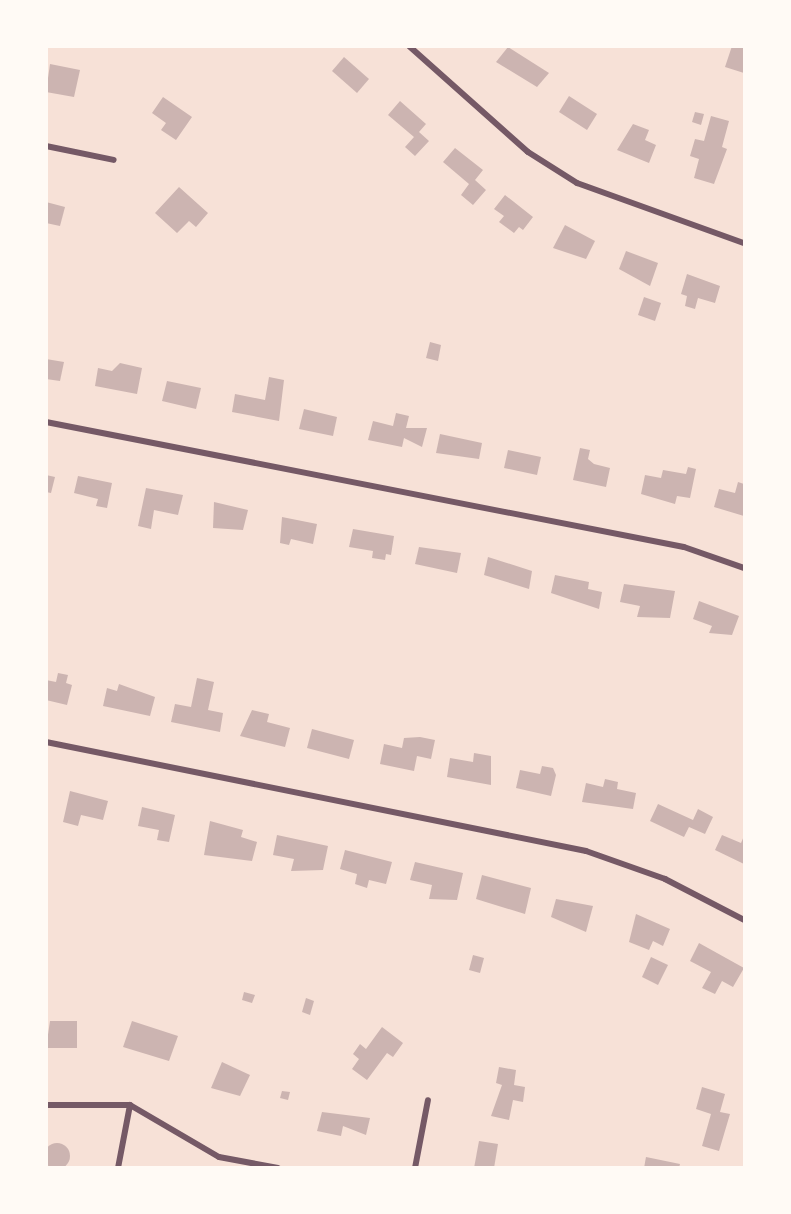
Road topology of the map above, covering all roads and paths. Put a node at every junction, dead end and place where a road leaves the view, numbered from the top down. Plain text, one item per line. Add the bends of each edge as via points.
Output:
1 (409, 46) edge
2 (46, 146) edge
3 (114, 160) dead end
4 (744, 233) edge
5 (743, 242) edge
6 (46, 423) edge
7 (744, 568) edge
8 (46, 742) edge
9 (744, 920) edge
10 (428, 1100) dead end
11 (46, 1105) edge
12 (130, 1105) junction
13 (118, 1167) edge
14 (278, 1167) edge
15 (415, 1167) edge

1 - 5 street via 528,152 577,183
2 - 3 street
4 - 5 street
6 - 7 street via 684,547
8 - 9 street via 586,851 665,879
10 - 15 street
11 - 12 street
12 - 13 street
12 - 14 street via 219,1157

